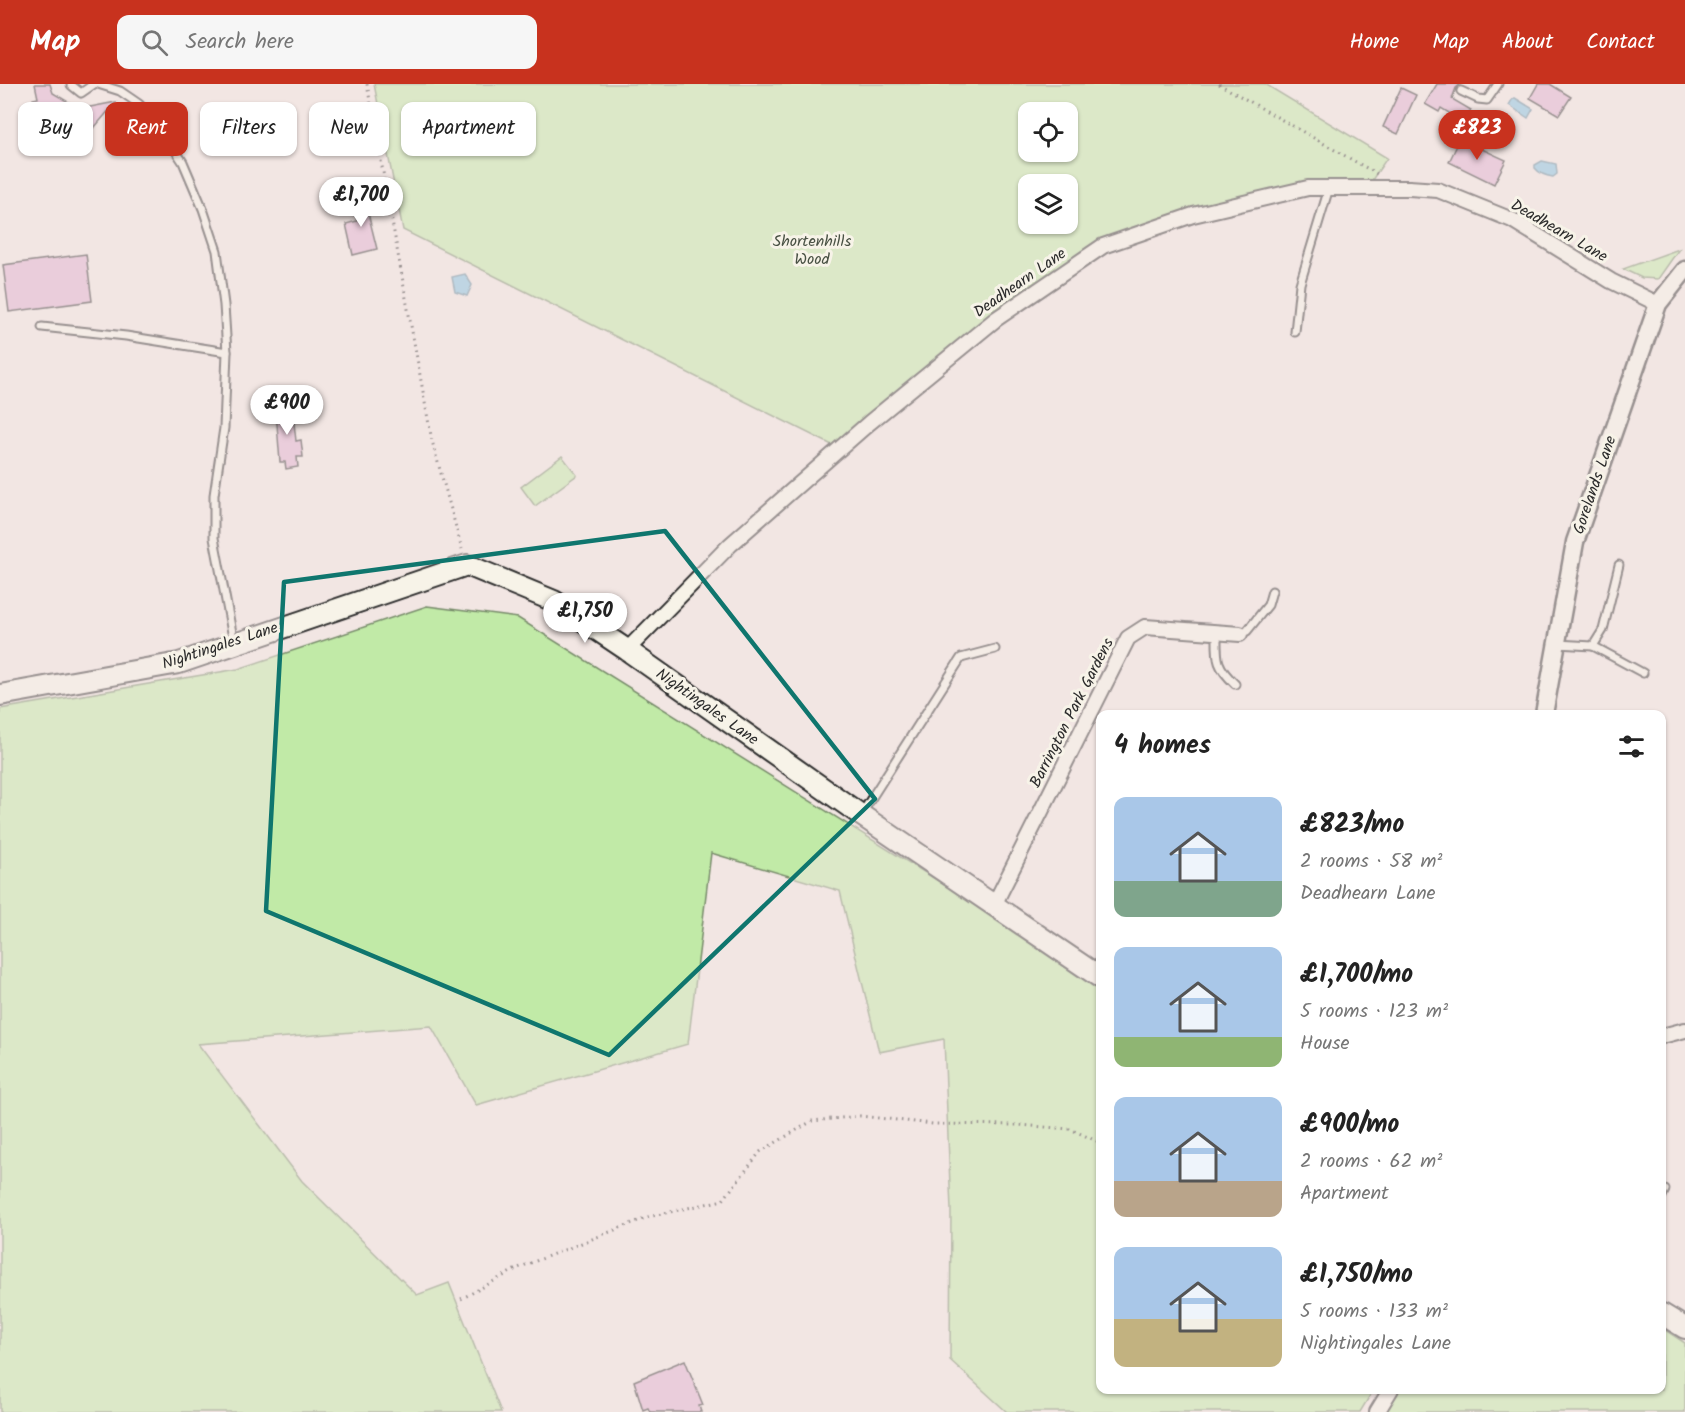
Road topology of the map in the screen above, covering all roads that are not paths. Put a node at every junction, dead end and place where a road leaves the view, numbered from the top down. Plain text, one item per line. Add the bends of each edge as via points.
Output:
1 (71, 84) edge
2 (96, 84) edge
3 (1498, 84) edge
4 (1461, 91) dead end
5 (1329, 188) junction
6 (1685, 270) edge
7 (1658, 304) junction
8 (42, 327) dead end
9 (1295, 332) dead end
10 (227, 352) junction
11 (1619, 565) dead end
12 (1272, 591) dead end
13 (1218, 632) junction
14 (1240, 634) joint
15 (234, 643) junction
16 (1557, 644) junction
17 (1593, 646) junction
18 (995, 649) dead end
19 (627, 650) junction
20 (1643, 673) dead end
21 (1235, 684) dead end
22 (0, 695) edge
23 (1545, 710) edge
24 (861, 815) junction
25 (993, 907) junction
26 (1096, 975) edge
27 (1685, 1030) edge
28 (1666, 1035) edge
29 (1666, 1316) edge
30 (1685, 1328) edge
31 (1388, 1394) edge
32 (1377, 1412) edge

1 - 2 lane via 81,93
2 - 10 lane via 120,91 139,104 183,162 217,251
3 - 4 lane via 1487,100
5 - 7 street, Deadhearn Lane via 1438,190 1512,220 1611,281
5 - 9 lane via 1300,284
5 - 19 street, Deadhearn Lane via 1308,188 1192,215 1103,246 996,319 870,423 730,545
6 - 7 street, Gorelands Lane
7 - 16 street, Gorelands Lane via 1575,542
8 - 10 lane
10 - 15 lane via 214,537
11 - 17 lane via 1603,630
12 - 14 lane via 1268,605
13 - 14 street, Barrington Park Gardens
13 - 21 lane via 1219,664
13 - 25 street, Barrington Park Gardens via 1145,627 1128,638
15 - 19 main road, Nightingales Lane via 467,565 554,601
15 - 22 main road, Nightingales Lane via 179,663
16 - 17 lane
16 - 23 street, Gorelands Lane
17 - 20 lane
18 - 24 lane via 962,658
19 - 24 main road, Nightingales Lane
24 - 25 main road, Nightingales Lane
25 - 26 main road, Nightingales Lane
27 - 28 street
29 - 30 main road
31 - 32 street

